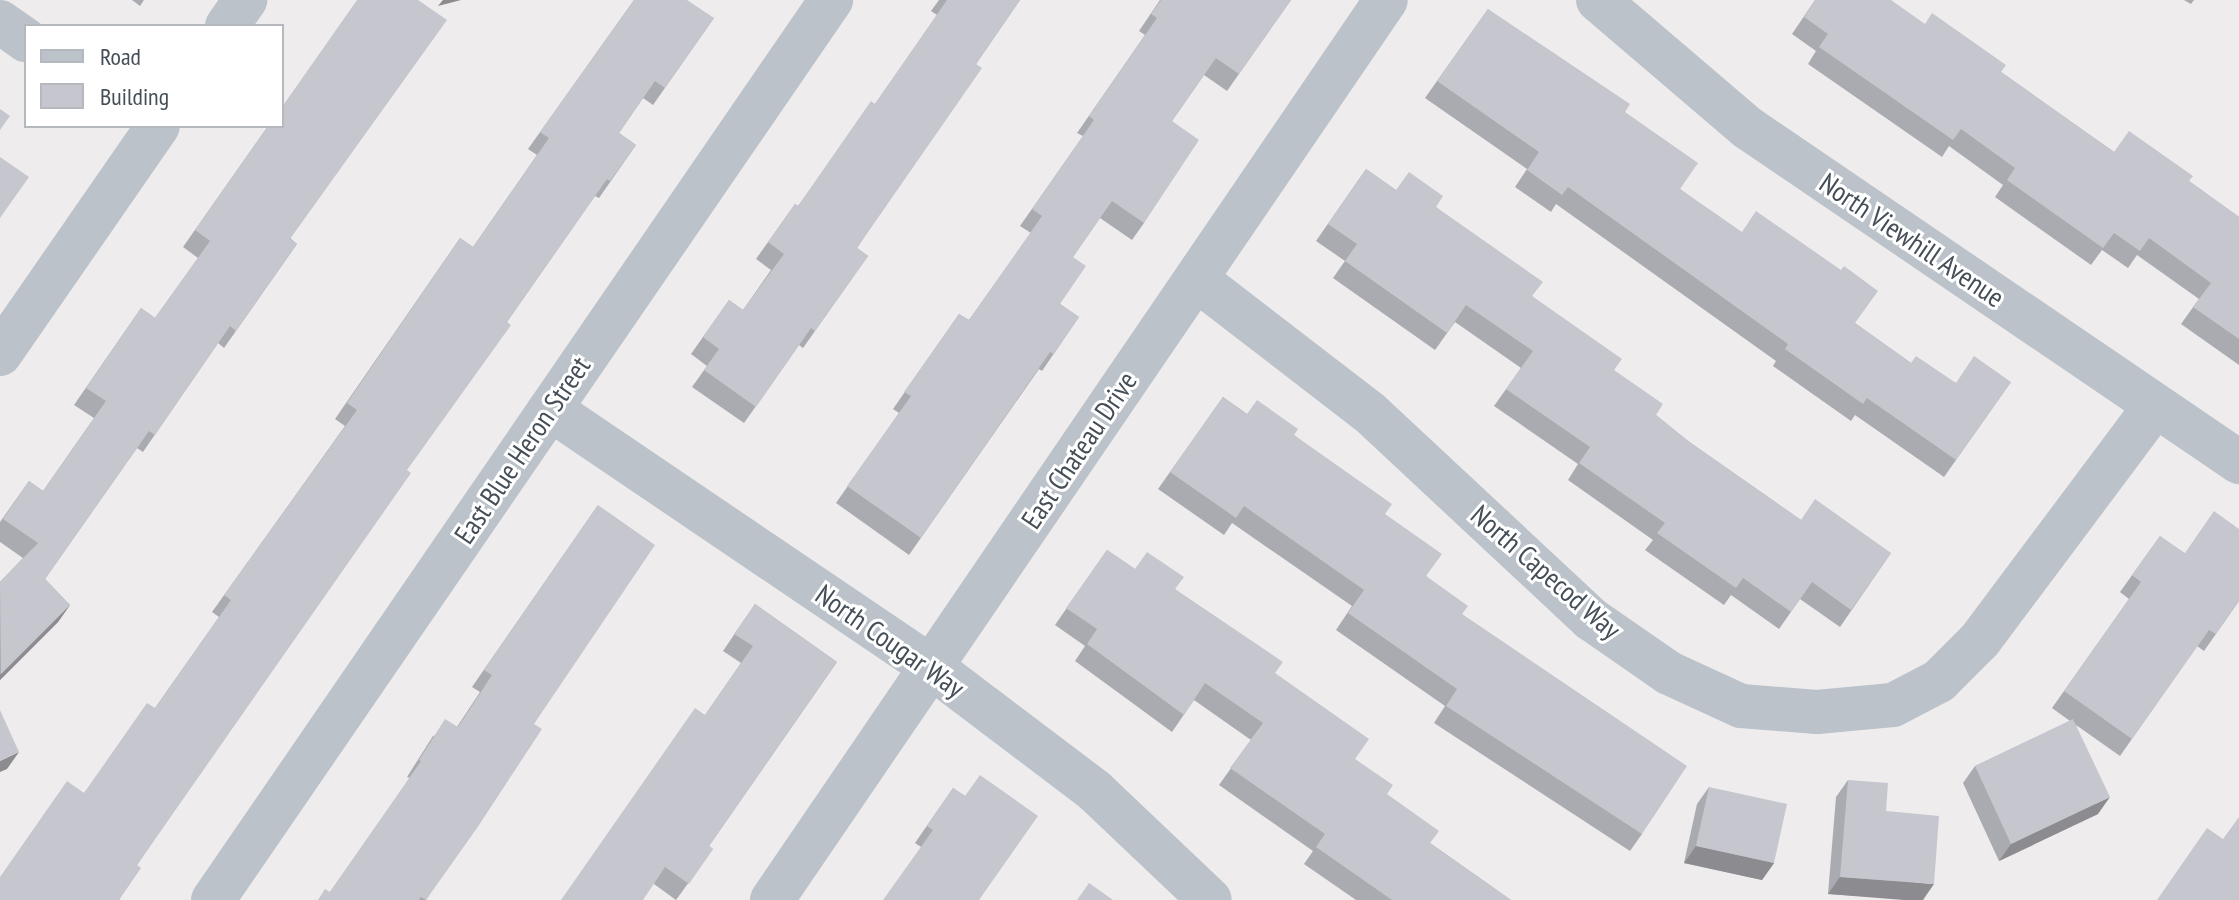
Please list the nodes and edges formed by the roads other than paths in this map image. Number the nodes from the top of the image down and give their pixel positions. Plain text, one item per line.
1 (245, 0) edge
2 (1386, 0) edge
3 (1598, 0) edge
4 (818, 5) edge
5 (0, 22) edge
6 (228, 24) edge
7 (24, 39) edge
8 (153, 128) edge
9 (1196, 279) junction
10 (0, 354) edge
11 (2155, 406) junction
12 (550, 409) junction
13 (2239, 462) edge
14 (930, 666) junction
15 (213, 900) edge
16 (772, 900) edge
17 (1210, 900) edge

1 - 6 street
2 - 9 street, East Chateau Drive
3 - 11 street, North Viewhill Avenue
4 - 12 street, East Blue Heron Street
5 - 7 street
8 - 10 street
9 - 11 street, North Capecod Way
9 - 14 street, East Chateau Drive
11 - 13 street, North Viewhill Avenue
12 - 14 street, North Cougar Way
12 - 15 street, East Blue Heron Street
14 - 16 street, East Chateau Drive
14 - 17 street, North Cougar Way

